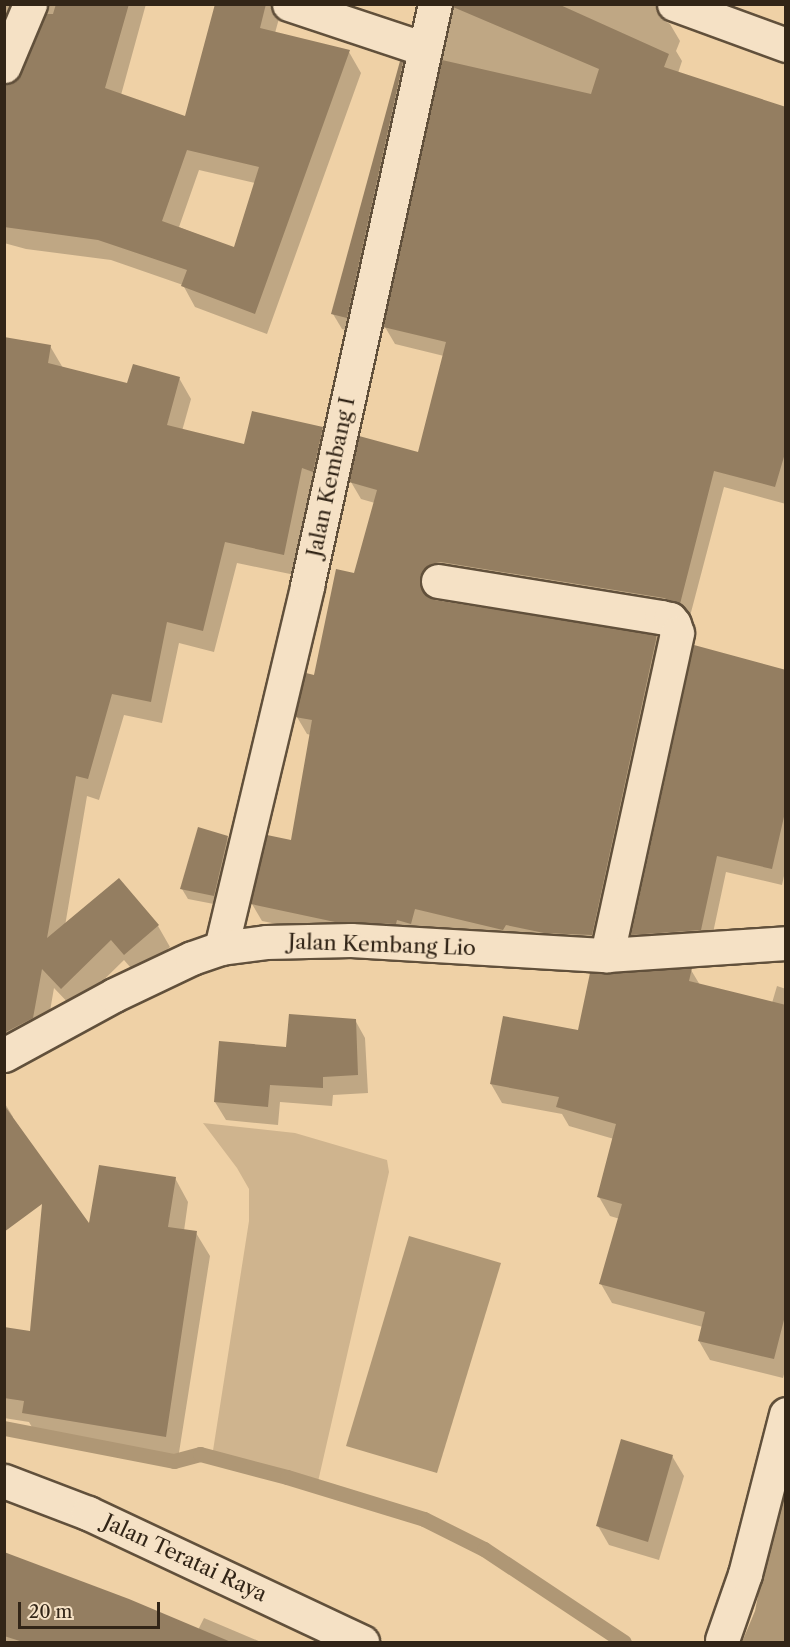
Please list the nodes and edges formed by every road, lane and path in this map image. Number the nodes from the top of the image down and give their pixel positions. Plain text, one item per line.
1 (30, 4) edge
2 (289, 4) edge
3 (435, 4) edge
4 (674, 4) edge
5 (786, 45) edge
6 (424, 49) junction
7 (4, 66) edge
8 (438, 581) dead end
9 (786, 943) edge
10 (221, 948) junction
11 (608, 955) junction
12 (4, 1055) edge
13 (786, 1414) edge
14 (4, 1481) edge
15 (722, 1640) dead end
16 (362, 1642) edge

1 - 7 street
2 - 6 street
3 - 6 street, Jalan Kembang I
4 - 5 street
6 - 10 street, Jalan Kembang I
8 - 11 street
9 - 11 street, Jalan Kembang Lio
10 - 11 street, Jalan Kembang Lio
10 - 12 street, Jalan Kembang Lio
13 - 15 street
14 - 16 street, Jalan Teratai Raya

